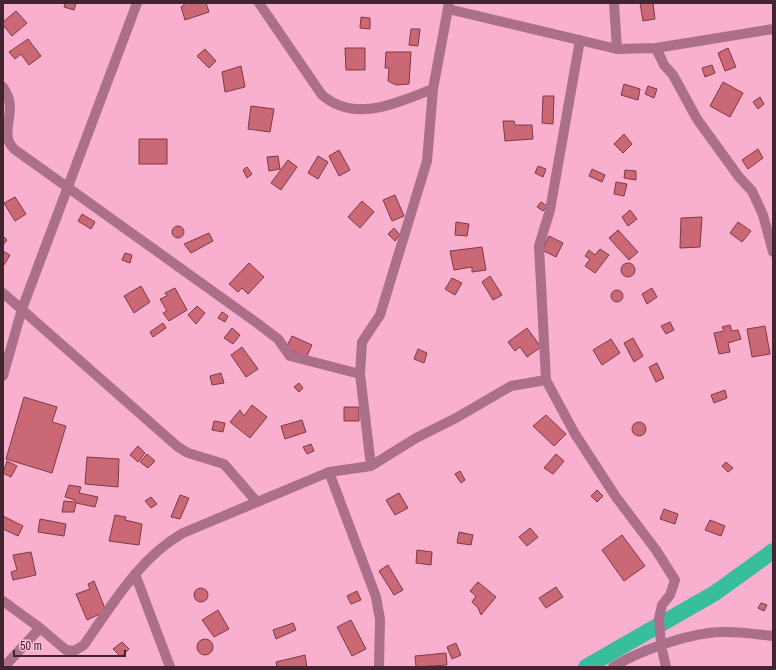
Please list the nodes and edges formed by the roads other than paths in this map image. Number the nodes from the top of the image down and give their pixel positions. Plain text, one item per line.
1 (137, 3) edge
2 (259, 3) edge
3 (614, 3) edge
4 (449, 6) edge
5 (773, 29) edge
6 (580, 40) junction
7 (656, 48) junction
8 (617, 49) junction
9 (3, 87) edge
10 (433, 89) junction
11 (68, 188) junction
12 (773, 252) edge
13 (3, 293) edge
14 (22, 309) junction
15 (360, 374) junction
16 (3, 376) edge
17 (546, 380) junction
18 (371, 466) junction
19 (329, 472) junction
20 (256, 502) junction
21 (135, 574) junction
22 (3, 601) edge
23 (40, 628) junction
24 (773, 636) edge
25 (661, 645) junction
26 (4, 667) edge
27 (170, 667) edge
28 (379, 667) edge
29 (614, 667) edge
30 (666, 667) edge

1 - 11 street
2 - 10 street
3 - 8 street
4 - 6 street
4 - 10 street
5 - 7 street
6 - 8 street
6 - 17 street
7 - 8 street
7 - 12 street
9 - 11 street
10 - 15 street
11 - 14 street
11 - 15 street
13 - 14 street
14 - 16 street
14 - 20 street
15 - 18 street
17 - 18 street
17 - 25 street
18 - 19 street
19 - 20 street
19 - 28 street
20 - 21 street
21 - 23 street
21 - 27 street
22 - 23 street
23 - 26 street
24 - 25 street
25 - 29 street
25 - 30 street

